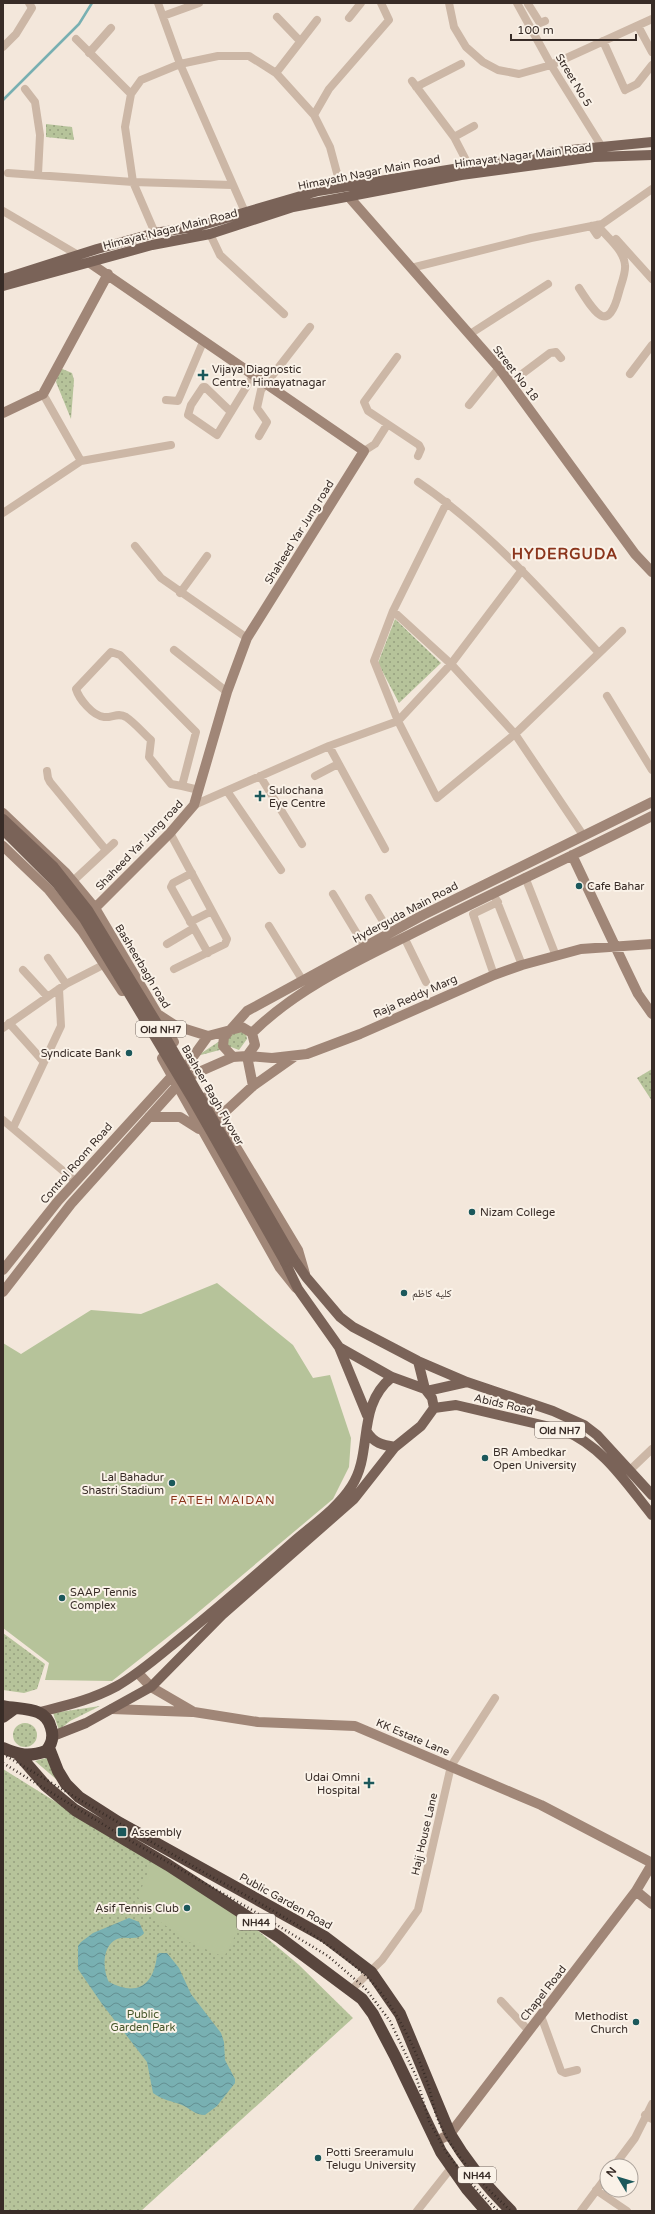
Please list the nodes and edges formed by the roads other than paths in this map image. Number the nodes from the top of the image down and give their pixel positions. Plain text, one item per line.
1 (29, 3) edge
2 (158, 3) edge
3 (199, 3) edge
4 (361, 3) edge
5 (381, 3) edge
6 (449, 3) edge
7 (528, 4) edge
8 (518, 6) edge
9 (163, 16) junction
10 (277, 17) dead end
11 (349, 18) dead end
12 (652, 19) edge
13 (317, 20) dead end
14 (545, 21) dead end
15 (638, 26) junction
16 (111, 28) dead end
17 (76, 39) dead end
18 (300, 41) junction
19 (603, 41) junction
20 (3, 47) edge
21 (652, 52) edge
22 (89, 53) junction
23 (180, 64) junction
24 (461, 64) dead end
25 (551, 64) junction
26 (652, 66) edge
27 (276, 73) junction
28 (25, 89) dead end
29 (131, 94) junction
30 (314, 115) junction
31 (474, 126) dead end
32 (454, 137) junction
33 (652, 142) edge
34 (602, 147) junction
35 (652, 155) edge
36 (469, 166) junction
37 (8, 173) dead end
38 (38, 174) junction
39 (133, 182) junction
40 (232, 186) junction
41 (341, 188) junction
42 (652, 189) edge
43 (349, 197) junction
44 (3, 212) edge
45 (245, 212) junction
46 (597, 225) junction
47 (155, 233) junction
48 (210, 234) junction
49 (598, 235) dead end
50 (78, 255) junction
51 (90, 263) junction
52 (412, 268) junction
53 (108, 274) junction
54 (3, 278) edge
55 (652, 279) edge
56 (548, 284) dead end
57 (3, 286) edge
58 (579, 288) dead end
59 (284, 314) dead end
60 (310, 327) dead end
61 (470, 334) junction
62 (203, 342) junction
63 (652, 345) edge
64 (397, 357) dead end
65 (561, 358) dead end
66 (499, 368) junction
67 (630, 374) dead end
68 (253, 376) junction
69 (510, 383) junction
70 (265, 384) junction
71 (43, 394) junction
72 (166, 400) dead end
73 (469, 405) dead end
74 (231, 412) junction
75 (3, 413) edge
76 (387, 425) junction
77 (259, 436) dead end
78 (171, 445) dead end
79 (364, 450) junction
80 (418, 456) dead end
81 (81, 461) junction
82 (418, 482) dead end
83 (447, 502) junction
84 (3, 513) edge
85 (135, 546) dead end
86 (207, 556) dead end
87 (522, 570) junction
88 (652, 572) edge
89 (180, 593) junction
90 (393, 611) junction
91 (622, 631) dead end
92 (248, 638) junction
93 (174, 650) dead end
94 (599, 653) junction
95 (451, 664) junction
96 (227, 692) junction
97 (607, 696) dead end
98 (398, 720) junction
99 (515, 734) junction
100 (329, 746) junction
101 (338, 764) junction
102 (652, 770) edge
103 (47, 771) dead end
104 (260, 776) junction
105 (315, 776) dead end
106 (182, 786) junction
107 (199, 790) junction
108 (227, 791) junction
109 (652, 802) edge
110 (194, 805) junction
111 (3, 813) edge
112 (652, 816) edge
113 (3, 819) edge
114 (3, 830) edge
115 (170, 833) junction
116 (583, 835) junction
117 (114, 843) dead end
118 (302, 844) dead end
119 (3, 846) edge
120 (385, 849) dead end
121 (106, 850) junction
122 (572, 854) junction
123 (281, 870) dead end
124 (192, 873) junction
125 (525, 877) junction
126 (73, 881) junction
127 (494, 892) junction
128 (333, 894) dead end
129 (369, 898) dead end
130 (498, 902) junction
131 (94, 908) junction
132 (212, 911) junction
133 (192, 925) junction
134 (269, 926) dead end
135 (390, 933) junction
136 (404, 938) junction
137 (167, 944) dead end
138 (652, 944) edge
139 (365, 947) junction
140 (617, 948) junction
141 (208, 953) junction
142 (556, 956) junction
143 (48, 958) dead end
144 (105, 964) junction
145 (522, 965) junction
146 (174, 969) dead end
147 (23, 970) dead end
148 (494, 975) junction
149 (303, 981) junction
150 (426, 982) dead end
151 (63, 987) junction
152 (47, 996) junction
153 (158, 1014) junction
154 (652, 1014) edge
155 (6, 1025) edge
156 (229, 1029) junction
157 (252, 1033) junction
158 (208, 1036) junction
159 (247, 1056) junction
160 (233, 1057) junction
161 (294, 1057) junction
162 (43, 1061) junction
163 (187, 1065) junction
164 (192, 1075) junction
165 (172, 1076) junction
166 (177, 1086) junction
167 (253, 1086) junction
168 (149, 1117) junction
169 (219, 1119) junction
170 (3, 1120) edge
171 (13, 1128) junction
172 (201, 1130) junction
173 (75, 1182) junction
174 (289, 1260) junction
175 (3, 1270) edge
176 (306, 1277) junction
177 (298, 1289) junction
178 (3, 1292) edge
179 (339, 1347) junction
180 (418, 1362) junction
181 (392, 1377) junction
182 (466, 1382) junction
183 (426, 1390) junction
184 (434, 1408) junction
185 (367, 1415) junction
186 (367, 1432) junction
187 (395, 1447) junction
188 (652, 1449) edge
189 (630, 1470) junction
190 (652, 1495) edge
191 (652, 1515) edge
192 (138, 1673) junction
193 (151, 1687) junction
194 (495, 1698) dead end
195 (9, 1708) edge
196 (112, 1709) junction
197 (40, 1712) junction
198 (194, 1712) junction
199 (3, 1718) edge
200 (53, 1736) junction
201 (4, 1747) edge
202 (49, 1748) junction
203 (19, 1755) junction
204 (451, 1766) junction
205 (652, 1864) edge
206 (636, 1891) junction
207 (652, 1904) edge
208 (371, 1972) junction
209 (351, 1990) junction
210 (501, 2001) dead end
211 (541, 2016) junction
212 (529, 2031) junction
213 (577, 2070) dead end
214 (652, 2104) edge
215 (648, 2117) edge
216 (450, 2134) junction
217 (435, 2142) junction
218 (620, 2158) edge
219 (451, 2168) junction
220 (599, 2186) edge
221 (596, 2190) junction
222 (417, 2211) edge
223 (486, 2211) edge
224 (511, 2211) edge
225 (581, 2211) edge
226 (626, 2211) edge

1 - 20 street
2 - 9 street
3 - 9 street
4 - 11 street
5 - 30 street
6 - 25 street
7 - 8 street
7 - 14 street
8 - 25 street, Street No 5
9 - 23 street
10 - 18 street
12 - 15 street
13 - 18 street
15 - 19 street
15 - 21 street
16 - 22 street
17 - 22 street
18 - 27 street
19 - 25 street
19 - 26 street
22 - 29 street
23 - 27 street
23 - 29 street
23 - 40 street
24 - 32 street
25 - 34 street, Street No 5
27 - 30 street
28 - 38 street
29 - 39 street
30 - 41 street
31 - 32 street
32 - 36 street
33 - 34 main road, Himayath Nagar Main Road
34 - 36 main road, Himayath Nagar Main Road
35 - 43 main road, Himayat Nagar Main Road
36 - 41 main road, Himayath Nagar Main Road
37 - 38 street
38 - 39 street
39 - 40 street
39 - 47 street
40 - 45 street
41 - 45 main road, Himayath Nagar Main Road
42 - 46 street
43 - 48 main road, Himayat Nagar Main Road
43 - 52 main road, Street No 18
44 - 50 street
45 - 47 main road, Himayath Nagar Main Road
46 - 49 street
46 - 52 street
46 - 55 street
46 - 58 street
47 - 50 main road, Himayath Nagar Main Road
48 - 51 main road, Himayat Nagar Main Road
48 - 59 street
50 - 51 main road
50 - 54 main road, Himayath Nagar Main Road
51 - 53 main road
51 - 57 main road, Himayat Nagar Main Road
52 - 61 main road, Street No 18
53 - 62 main road
53 - 71 main road
56 - 61 street
60 - 70 street
61 - 66 main road, Street No 18
62 - 68 main road
62 - 72 street
63 - 67 street
64 - 76 street
65 - 69 street
66 - 69 main road, Street No 18
66 - 73 street
68 - 70 main road
68 - 74 street
69 - 88 main road, Street No 18
70 - 77 street
70 - 79 main road
71 - 75 main road
71 - 81 street
74 - 74 street
76 - 79 street
76 - 80 street
78 - 81 street
79 - 92 main road, Shaheed Yar Jung road
81 - 84 street
82 - 83 street
83 - 87 street
83 - 90 street
85 - 89 street
86 - 89 street
87 - 94 street
87 - 95 street
89 - 92 street
90 - 95 street
90 - 98 street
91 - 94 street
92 - 96 main road, Shaheed Yar Jung road
93 - 96 street
94 - 99 street
95 - 98 street
95 - 99 street
96 - 107 main road, Shaheed Yar Jung road
97 - 102 street
98 - 99 street
98 - 100 street
99 - 116 street
100 - 101 street
100 - 104 street
101 - 105 street
101 - 120 street
103 - 121 street
104 - 108 street
104 - 118 street
106 - 106 street
106 - 107 street
107 - 110 main road, Shaheed Yar Jung road
108 - 110 street
108 - 123 street
109 - 116 main road, Hyderguda Main Road
110 - 115 main road, Shaheed Yar Jung road
111 - 126 main road, Basheerbagh road
112 - 122 main road, Hyderguda Main Road
113 - 174 main road, Basheer Bagh Flyover / Old NH7, bridge
114 - 174 main road, Basheer Bagh Flyover / Old NH7, bridge
115 - 124 street
115 - 131 main road, Shaheed Yar Jung road
116 - 135 main road, Hyderguda Main Road
117 - 121 street
119 - 144 main road
121 - 126 street
122 - 125 main road, Hyderguda Main Road
122 - 140 main road
124 - 132 street
124 - 133 street
125 - 127 main road, Hyderguda Main Road
125 - 142 street
126 - 131 main road, Basheerbagh road
127 - 130 street
127 - 136 main road, Hyderguda Main Road
128 - 139 street
129 - 135 street
130 - 145 street
130 - 148 street
131 - 153 main road, Basheerbagh road
132 - 133 street
132 - 141 street
133 - 137 street
133 - 141 street
134 - 149 street
135 - 139 main road, Hyderguda Main Road
136 - 150 street
136 - 157 main road, Hyderguda Main Road
138 - 140 main road, Raja Reddy Marg
139 - 149 main road, Hyderguda Main Road
140 - 142 main road, Raja Reddy Marg
140 - 154 main road
141 - 146 street
142 - 145 main road, Raja Reddy Marg
143 - 151 street
144 - 151 street
144 - 165 main road
145 - 148 main road, Raja Reddy Marg
147 - 152 street
148 - 161 main road, Raja Reddy Marg
149 - 156 main road, Hyderguda Main Road
151 - 152 street
151 - 162 street
152 - 155 street
153 - 158 main road
153 - 163 main road, Basheerbagh road
155 - 162 street
156 - 157 main road
156 - 158 main road, Hyderguda Main Road
156 - 160 main road
157 - 159 main road
158 - 163 main road
159 - 160 main road, Raja Reddy Marg
159 - 161 main road, Raja Reddy Marg
159 - 167 main road
160 - 164 main road, Raja Reddy Marg
161 - 167 main road
162 - 171 street
163 - 164 main road, Basheerbagh road
163 - 165 main road, Control Room Road
164 - 166 main road, Raja Reddy Marg
164 - 169 main road, Basheerbagh road
165 - 166 main road
165 - 173 main road, Control Room Road
166 - 168 main road, Raja Reddy Marg
166 - 172 main road
167 - 169 main road
168 - 172 main road
168 - 178 main road
169 - 172 main road
169 - 176 main road, Basheerbagh road
170 - 171 street
171 - 173 street
172 - 177 main road
173 - 175 main road, Control Room Road
174 - 176 main road, Basheer Bagh Flyover / Old NH7
174 - 177 main road, Basheer Bagh Flyover / Old NH7
176 - 180 main road, Old NH7
177 - 179 main road, Old NH7
179 - 181 main road, Old NH7
179 - 185 main road
180 - 182 main road, Old NH7
180 - 183 main road
181 - 183 main road, Old NH7
181 - 185 main road
182 - 183 main road
182 - 189 main road, Old NH7
183 - 184 main road
184 - 187 main road
184 - 191 main road, Abids Road / Old NH7
185 - 186 main road
186 - 187 main road
186 - 192 main road
187 - 193 main road
188 - 189 street
189 - 190 main road, Old NH7
192 - 193 main road, KK Estate Lane
192 - 197 main road
193 - 196 main road
193 - 198 main road, KK Estate Lane
194 - 204 street, Hajj House Lane
195 - 197 highway
195 - 199 highway
196 - 198 main road
196 - 200 main road
197 - 200 highway
198 - 204 main road, KK Estate Lane
200 - 202 highway
201 - 203 highway, NH44
202 - 203 highway, NH44
202 - 208 highway, Public Garden Road / NH44
203 - 209 highway, NH44
204 - 205 main road, KK Estate Lane
204 - 208 street, Hajj House Lane
205 - 206 main road, Chapel Road
206 - 207 main road
206 - 211 main road, Chapel Road
208 - 209 street, Hajj House Lane
208 - 216 highway, Public Garden Road / NH44
209 - 217 highway, NH44
210 - 212 street
211 - 212 main road, Chapel Road
211 - 213 street
212 - 216 main road, Chapel Road
214 - 215 street
215 - 218 street
216 - 217 main road
216 - 224 highway, NH44
217 - 219 highway, NH44
219 - 222 street
219 - 223 highway, NH44
220 - 221 street
221 - 225 street
221 - 226 street

